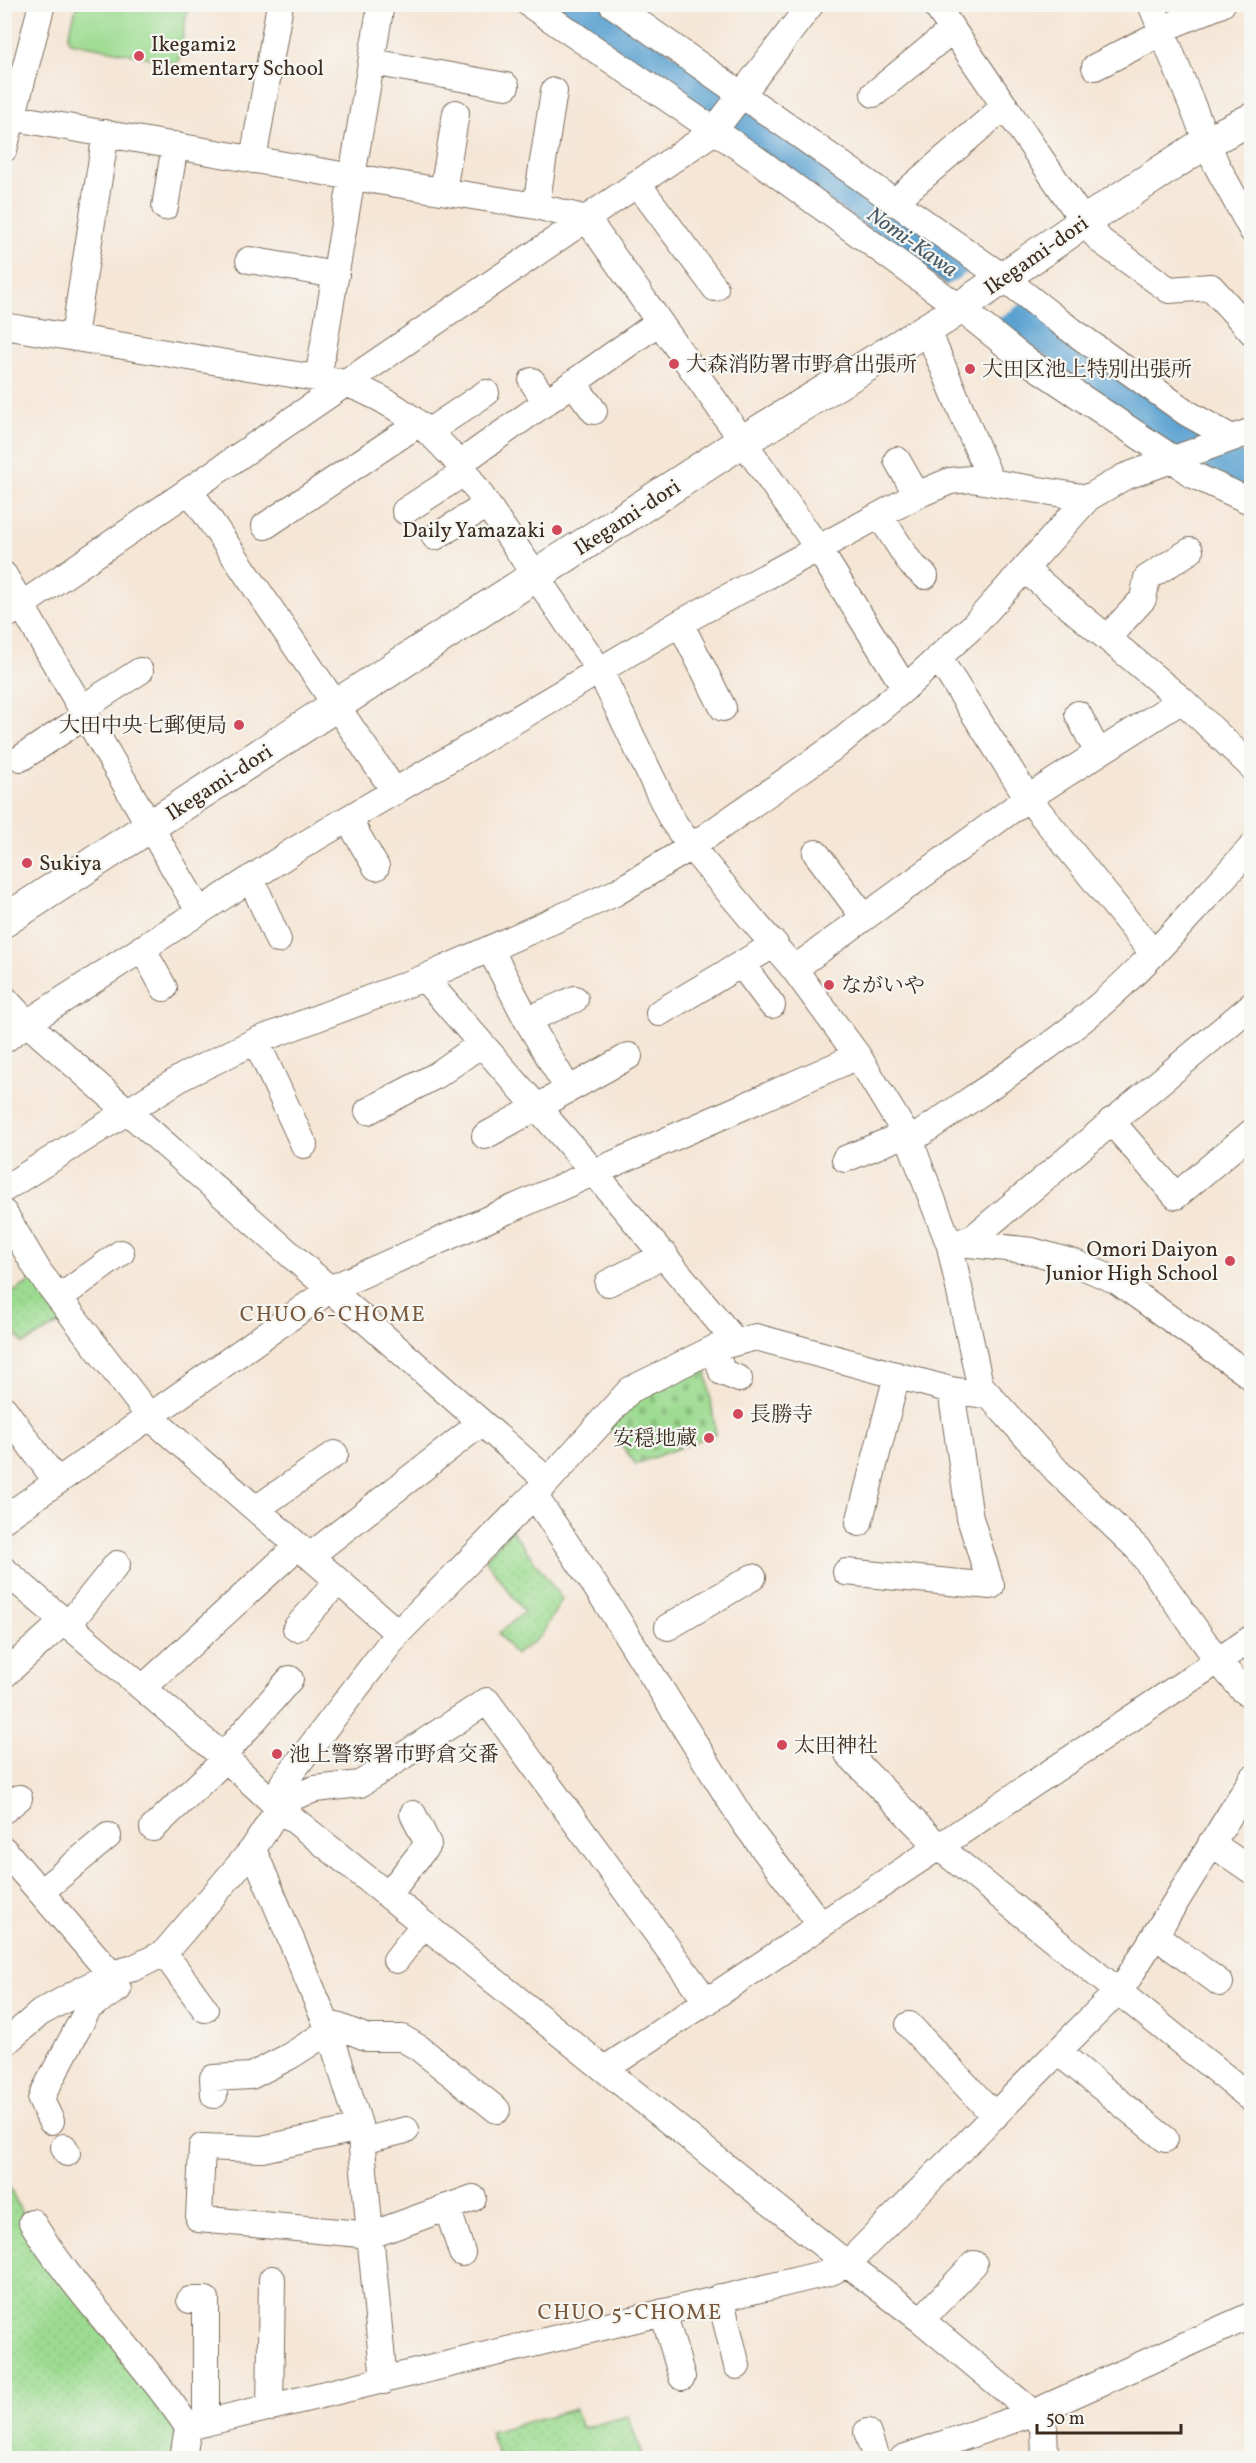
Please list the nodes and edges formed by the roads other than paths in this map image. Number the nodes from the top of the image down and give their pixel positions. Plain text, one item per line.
1 (42, 4) edge
2 (280, 4) edge
3 (381, 4) edge
4 (529, 4) edge
5 (935, 4) edge
6 (1151, 4) edge
7 (1222, 4) edge
8 (808, 5) edge
9 (617, 6) edge
10 (952, 30) junction
11 (1162, 30) junction
12 (372, 63) junction
13 (1095, 67) dead end
14 (506, 86) dead end
15 (554, 91) dead end
16 (874, 94) dead end
17 (742, 95) junction
18 (1005, 106) junction
19 (456, 113) dead end
20 (8, 117) edge
21 (1251, 119) edge
22 (715, 129) junction
23 (106, 133) junction
24 (1208, 141) junction
25 (175, 144) junction
26 (4, 149) edge
27 (253, 160) junction
28 (353, 177) junction
29 (637, 183) junction
30 (443, 191) junction
31 (893, 203) junction
32 (536, 206) junction
33 (165, 207) dead end
34 (587, 219) junction
35 (1084, 222) junction
36 (1251, 230) edge
37 (249, 260) dead end
38 (336, 275) junction
39 (1002, 279) junction
40 (715, 288) dead end
41 (962, 306) junction
42 (659, 322) junction
43 (4, 326) edge
44 (927, 329) junction
45 (1251, 332) edge
46 (74, 336) junction
47 (318, 379) junction
48 (345, 383) junction
49 (573, 383) junction
50 (486, 393) dead end
51 (594, 411) dead end
52 (423, 428) junction
53 (1236, 436) edge
54 (743, 441) junction
55 (1179, 459) junction
56 (897, 460) dead end
57 (462, 468) junction
58 (991, 481) junction
59 (190, 491) junction
60 (917, 495) junction
61 (1088, 498) junction
62 (1251, 502) edge
63 (487, 505) junction
64 (405, 511) dead end
65 (880, 516) junction
66 (265, 526) dead end
67 (435, 537) dead end
68 (818, 548) junction
69 (1190, 551) dead end
70 (1024, 569) junction
71 (4, 575) edge
72 (536, 576) junction
73 (925, 576) dead end
74 (13, 611) edge
75 (680, 623) junction
76 (1107, 638) junction
77 (938, 657) junction
78 (140, 670) dead end
79 (600, 671) junction
80 (905, 688) junction
81 (1182, 700) junction
82 (336, 705) junction
83 (723, 708) dead end
84 (83, 712) junction
85 (1078, 714) dead end
86 (1098, 753) junction
87 (21, 758) dead end
88 (1251, 766) edge
89 (395, 792) junction
90 (1028, 798) junction
91 (348, 819) junction
92 (148, 828) junction
93 (691, 847) junction
94 (1251, 847) edge
95 (816, 852) dead end
96 (376, 867) dead end
97 (251, 878) junction
98 (199, 911) junction
99 (864, 917) junction
100 (4, 921) edge
101 (278, 940) dead end
102 (775, 944) junction
103 (142, 948) junction
104 (490, 949) junction
105 (1153, 953) junction
106 (742, 964) junction
107 (794, 969) junction
108 (424, 978) junction
109 (164, 988) dead end
110 (4, 998) edge
111 (575, 999) dead end
112 (772, 1005) dead end
113 (1251, 1005) edge
114 (659, 1013) dead end
115 (527, 1020) junction
116 (27, 1023) junction
117 (4, 1040) edge
118 (256, 1041) junction
119 (481, 1044) junction
120 (854, 1044) junction
121 (629, 1056) dead end
122 (568, 1089) junction
123 (536, 1106) junction
124 (368, 1111) dead end
125 (130, 1113) junction
126 (1111, 1121) junction
127 (1251, 1132) edge
128 (485, 1136) dead end
129 (908, 1138) junction
130 (304, 1145) dead end
131 (845, 1159) dead end
132 (593, 1171) junction
133 (4, 1190) edge
134 (4, 1213) edge
135 (955, 1244) junction
136 (121, 1253) dead end
137 (665, 1255) junction
138 (608, 1283) dead end
139 (328, 1290) junction
140 (59, 1298) junction
141 (725, 1344) junction
142 (897, 1375) junction
143 (1251, 1377) edge
144 (739, 1379) dead end
145 (951, 1390) junction
146 (990, 1396) junction
147 (4, 1409) edge
148 (150, 1417) junction
149 (481, 1423) junction
150 (335, 1454) dead end
151 (57, 1482) junction
152 (541, 1488) junction
153 (256, 1509) junction
154 (4, 1519) edge
155 (859, 1523) dead end
156 (304, 1551) junction
157 (117, 1564) dead end
158 (4, 1570) edge
159 (846, 1572) dead end
160 (753, 1577) dead end
161 (338, 1581) junction
162 (66, 1623) junction
163 (668, 1627) dead end
164 (296, 1628) dead end
165 (398, 1633) junction
166 (1251, 1638) edge
167 (1218, 1661) junction
168 (5, 1673) edge
169 (290, 1679) dead end
170 (143, 1688) junction
171 (1251, 1696) edge
172 (848, 1754) dead end
173 (224, 1757) junction
174 (1251, 1779) edge
175 (278, 1807) junction
176 (413, 1814) dead end
177 (153, 1828) dead end
178 (108, 1836) dead end
179 (1212, 1844) junction
180 (939, 1847) junction
181 (253, 1849) junction
182 (4, 1850) edge
183 (1251, 1871) edge
184 (42, 1891) junction
185 (388, 1894) junction
186 (424, 1924) junction
187 (821, 1925) junction
188 (1155, 1935) junction
189 (170, 1943) junction
190 (396, 1960) dead end
191 (122, 1971) junction
192 (1220, 1983) dead end
193 (1118, 1992) junction
194 (707, 2002) junction
195 (205, 2009) dead end
196 (909, 2025) dead end
197 (329, 2030) junction
198 (4, 2044) edge
199 (1058, 2052) junction
200 (605, 2069) junction
201 (214, 2095) dead end
202 (1251, 2098) edge
203 (497, 2110) dead end
204 (995, 2116) junction
205 (51, 2121) dead end
206 (406, 2130) dead end
207 (361, 2135) junction
208 (1165, 2139) dead end
209 (473, 2198) dead end
210 (447, 2207) junction
211 (32, 2223) dead end
212 (371, 2235) junction
213 (462, 2253) dead end
214 (847, 2264) junction
215 (974, 2264) dead end
216 (272, 2279) dead end
217 (720, 2297) junction
218 (207, 2300) dead end
219 (663, 2312) junction
220 (1251, 2315) edge
221 (921, 2320) junction
222 (737, 2366) dead end
223 (682, 2378) dead end
224 (384, 2381) junction
225 (270, 2408) junction
226 (1034, 2413) junction
227 (197, 2425) junction
228 (867, 2432) dead end
229 (183, 2458) edge
230 (876, 2458) edge
231 (903, 2458) edge
232 (1045, 2458) edge

1 - 20 street
2 - 27 street
3 - 12 street
4 - 22 street
5 - 10 street
6 - 11 street
7 - 11 street
8 - 17 street
9 - 17 street
10 - 16 street
10 - 18 street
11 - 13 street
11 - 24 street
12 - 14 street
12 - 28 street
15 - 32 street
17 - 22 street
17 - 31 street
18 - 31 street
18 - 35 street
19 - 30 street
20 - 23 street
20 - 26 street
21 - 24 main road, Ikegami-dori
22 - 29 street
22 - 41 street
23 - 25 street
23 - 46 street
24 - 35 main road, Ikegami-dori
24 - 36 street
25 - 27 street
25 - 33 street
27 - 28 street
28 - 30 street
28 - 38 street
29 - 34 street
29 - 40 street
30 - 32 street
31 - 39 street
32 - 34 street
34 - 42 street
34 - 48 street
35 - 39 main road, Ikegami-dori
35 - 45 street
37 - 38 street
38 - 47 street
39 - 41 main road, Ikegami-dori
39 - 53 street
41 - 44 main road, Ikegami-dori
41 - 55 street
42 - 49 street
42 - 54 street
43 - 46 street
44 - 54 main road, Ikegami-dori
44 - 58 street
46 - 47 street
47 - 48 street
48 - 52 street
48 - 59 street
49 - 51 street
49 - 57 street
50 - 52 street
52 - 57 street
52 - 66 street
53 - 55 street
54 - 68 street
54 - 72 main road, Ikegami-dori
55 - 61 street
55 - 62 street
56 - 60 street
57 - 63 street
57 - 64 street
58 - 60 street
58 - 61 street
59 - 74 street
59 - 82 street
60 - 65 street
61 - 70 street
63 - 67 street
63 - 72 street
65 - 68 street
65 - 73 street
68 - 75 street
68 - 80 street
69 - 76 street
70 - 76 street
70 - 77 street
71 - 74 street
72 - 79 street
72 - 82 main road, Ikegami-dori
74 - 84 street
75 - 79 street
75 - 83 street
76 - 81 street
77 - 80 street
77 - 90 street
78 - 84 street
79 - 89 street
79 - 93 street
80 - 93 street
81 - 86 street
81 - 88 street
82 - 89 street
82 - 92 main road, Ikegami-dori
84 - 87 street
84 - 92 street
85 - 86 street
86 - 90 street
89 - 91 street
90 - 99 street
90 - 105 street
91 - 96 street
91 - 97 street
92 - 98 street
92 - 100 main road, Ikegami-dori
93 - 102 street
93 - 104 street
94 - 105 street
95 - 99 street
97 - 98 street
97 - 101 street
98 - 103 street
99 - 107 street
102 - 106 street
102 - 107 street
103 - 109 street
103 - 116 street
104 - 108 street
104 - 115 street
105 - 129 street
106 - 112 street
106 - 114 street
107 - 120 street
108 - 118 street
108 - 119 street
110 - 116 street
111 - 115 street
113 - 126 street
115 - 122 street
116 - 117 street
116 - 125 street
118 - 125 street
118 - 130 street
119 - 123 street
119 - 124 street
120 - 129 street
120 - 132 street
121 - 122 street
122 - 123 street
123 - 128 street
123 - 132 street
125 - 133 street
125 - 139 street
126 - 127 street
126 - 135 street
129 - 131 street
129 - 135 street
132 - 137 street
132 - 139 street
134 - 140 street
135 - 143 street
135 - 146 street
136 - 140 street
137 - 138 street
137 - 141 street
139 - 148 street
139 - 149 street
140 - 148 street
141 - 142 street
141 - 144 street
141 - 152 street
142 - 145 street
142 - 155 street
145 - 146 street
145 - 159 street
146 - 167 street
147 - 151 street
148 - 151 street
148 - 153 street
149 - 152 street
149 - 156 street
150 - 153 street
151 - 154 street
152 - 165 street
152 - 187 street
153 - 156 street
156 - 161 street
156 - 170 street
157 - 162 street
158 - 162 street
160 - 163 street
161 - 164 street
161 - 165 street
162 - 168 street
162 - 170 street
165 - 175 street
166 - 167 street
167 - 171 street
167 - 180 street
169 - 173 street
170 - 173 street
172 - 180 street
173 - 175 street
173 - 177 street
174 - 179 street
175 - 181 street
175 - 185 street
175 - 194 street
176 - 185 street
178 - 184 street
179 - 183 street
179 - 188 street
180 - 187 street
180 - 193 street
181 - 189 street
181 - 197 street
182 - 184 street
184 - 191 street
185 - 186 street
186 - 190 street
186 - 200 street
187 - 194 street
188 - 192 street
188 - 193 street
189 - 191 street
189 - 195 street
191 - 198 street
191 - 205 street
193 - 199 street
193 - 202 street
194 - 200 street
196 - 204 street
197 - 201 street
197 - 203 street
197 - 207 street
199 - 204 street
199 - 208 street
200 - 214 street
204 - 214 street
206 - 207 street
207 - 212 street
207 - 212 street
209 - 210 street
210 - 212 street
210 - 213 street
211 - 227 street
212 - 224 street
214 - 217 street
214 - 221 street
215 - 221 street
216 - 225 street
217 - 219 street
217 - 222 street
218 - 227 street
219 - 223 street
219 - 224 street
220 - 226 street
221 - 226 street
224 - 225 street
225 - 227 street
226 - 231 street
226 - 232 street
227 - 229 street
228 - 230 street

